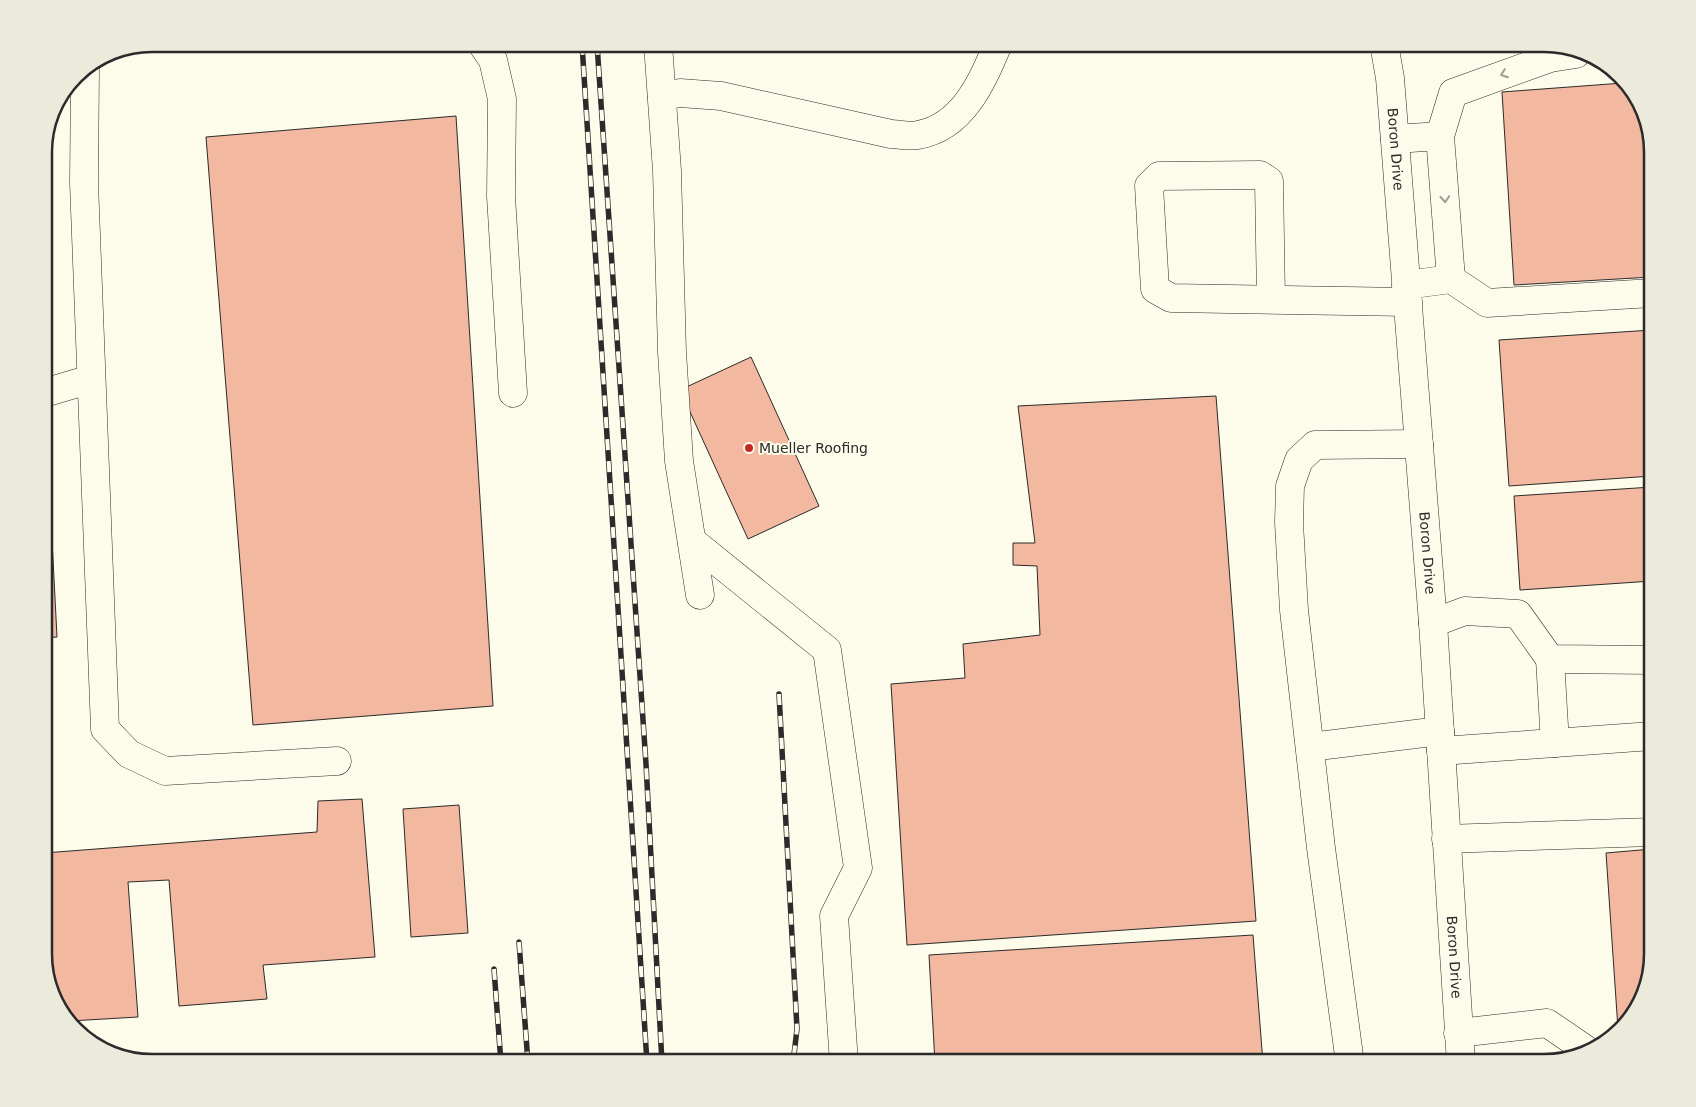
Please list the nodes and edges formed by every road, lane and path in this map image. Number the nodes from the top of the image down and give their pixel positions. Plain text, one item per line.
1 (994, 52) edge
2 (1385, 52) edge
3 (488, 53) edge
4 (659, 53) edge
5 (1555, 53) edge
6 (86, 79) edge
7 (662, 96) junction
8 (1440, 136) junction
9 (1395, 139) junction
10 (1451, 279) junction
11 (1644, 293) edge
12 (1407, 294) junction
13 (1271, 299) junction
14 (91, 379) junction
15 (53, 390) edge
16 (513, 393) dead end
17 (1419, 444) junction
18 (692, 541) junction
19 (700, 594) dead end
20 (1433, 623) junction
21 (1550, 660) junction
22 (1644, 660) edge
23 (1644, 737) edge
24 (1440, 741) junction
25 (1555, 743) junction
26 (1310, 747) junction
27 (337, 761) dead end
28 (1644, 832) edge
29 (1446, 839) junction
30 (1458, 1033) junction
31 (1582, 1047) edge
32 (843, 1054) edge
33 (1349, 1054) edge
34 (1460, 1054) edge

1 - 7 street
2 - 9 street, Boron Drive
3 - 16 street
4 - 7 street
5 -> 8 street
6 - 14 street
7 - 18 street
8 - 9 street
8 -> 10 street
9 - 12 street, Boron Drive
10 - 11 street
10 - 12 street
12 - 13 street
12 - 17 street, Boron Drive
13 - 13 street
14 - 15 street
14 - 27 street
17 - 20 street, Boron Drive
17 - 26 street
18 - 19 street
18 - 32 street
20 - 21 street
20 - 24 street, Boron Drive
21 - 22 street
21 - 25 street
23 - 25 street
24 - 25 street
24 - 26 street
24 - 29 street, Boron Drive
26 - 33 street
28 - 29 street
29 - 30 street, Boron Drive
30 - 31 street
30 - 34 street, Boron Drive

